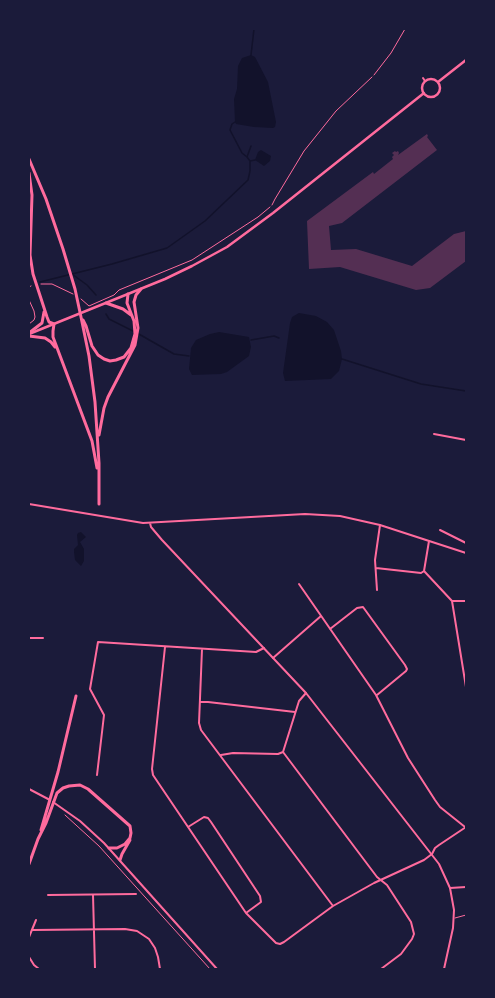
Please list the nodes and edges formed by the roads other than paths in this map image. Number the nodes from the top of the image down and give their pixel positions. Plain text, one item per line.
1 (466, 60) edge
2 (372, 78) road end
3 (423, 78) dead end
4 (426, 81) junction
5 (438, 82) junction
6 (424, 93) junction
7 (29, 159) edge
8 (29, 173) edge
9 (272, 205) road end
10 (141, 289) junction
11 (128, 294) junction
12 (134, 302) junction
13 (106, 304) junction
14 (43, 307) junction
15 (132, 317) junction
16 (54, 324) junction
17 (136, 330) junction
18 (29, 334) edge
19 (86, 334) junction
20 (135, 340) junction
21 (59, 352) junction
22 (434, 434) dead end
23 (466, 440) edge
24 (98, 442) junction
25 (100, 482) junction
26 (29, 504) edge
27 (99, 504) dead end
28 (150, 523) junction
29 (380, 525) junction
30 (440, 530) dead end
31 (429, 541) junction
32 (466, 543) edge
33 (466, 552) edge
34 (376, 568) junction
35 (424, 570) junction
36 (299, 584) dead end
37 (377, 590) dead end
38 (452, 601) junction
39 (466, 601) edge
40 (321, 616) junction
41 (330, 629) junction
42 (29, 638) edge
43 (43, 638) dead end
44 (165, 647) junction
45 (264, 648) junction
46 (202, 649) junction
47 (273, 658) junction
48 (466, 687) edge
49 (306, 693) junction
50 (376, 695) junction
51 (76, 696) dead end
52 (200, 702) junction
53 (295, 712) junction
54 (282, 752) junction
55 (221, 755) junction
56 (97, 775) dead end
57 (29, 789) edge
58 (188, 827) junction
59 (466, 827) edge
60 (130, 838) junction
61 (38, 839) junction
62 (109, 848) junction
63 (432, 854) junction
64 (120, 860) junction
65 (29, 864) edge
66 (381, 880) junction
67 (466, 887) edge
68 (450, 888) junction
69 (136, 894) dead end
70 (48, 895) dead end
71 (93, 895) junction
72 (333, 906) junction
73 (246, 913) junction
74 (466, 914) edge
75 (454, 918) junction
76 (36, 920) dead end
77 (33, 930) junction
78 (94, 930) junction
79 (29, 937) edge
80 (29, 957) edge
81 (39, 969) edge
82 (95, 969) edge
83 (160, 969) edge
84 (217, 969) edge
85 (381, 969) edge
86 (444, 969) edge

1 - 5 main road
2 - 9 lane
3 - 4 street
4 - 5 main road
4 - 6 main road
5 - 6 main road
6 - 10 main road
7 - 19 main road
8 - 14 main road
10 - 11 main road
10 - 12 main road
11 - 12 main road
11 - 13 main road
11 - 15 main road
12 - 17 main road
13 - 15 main road
13 - 16 main road
14 - 16 main road
14 - 18 main road
15 - 17 main road
16 - 18 main road
16 - 21 main road
17 - 20 main road
18 - 21 main road
19 - 20 main road
19 - 24 main road
20 - 24 main road
21 - 25 main road
22 - 23 street
24 - 25 main road
25 - 27 main road
26 - 28 street
28 - 29 street
28 - 45 street
29 - 31 street
29 - 34 street
30 - 32 street
31 - 33 street
31 - 35 street
34 - 35 street
34 - 37 street
35 - 38 street
36 - 40 street
38 - 39 street
38 - 48 street
40 - 41 street
40 - 47 street
41 - 50 street
41 - 50 street
42 - 43 street
44 - 46 street
44 - 56 street
44 - 58 street
45 - 46 street
45 - 47 street
46 - 52 street
47 - 49 street
49 - 53 street
49 - 63 street
50 - 59 street
51 - 61 main road
52 - 53 street
52 - 55 street
53 - 54 street
54 - 55 street
54 - 66 street
55 - 72 street
57 - 62 street
58 - 73 street
58 - 73 street
59 - 63 street
60 - 61 main road
60 - 62 main road
60 - 64 main road
61 - 65 main road
62 - 64 street
63 - 66 street
63 - 68 street
64 - 84 street
66 - 72 street
66 - 85 street
67 - 68 street
68 - 75 street
69 - 71 street
70 - 71 street
71 - 78 street
72 - 73 street
74 - 75 lane
75 - 86 street
76 - 77 street
77 - 78 street
77 - 79 street
78 - 82 street
78 - 83 street
80 - 81 street

